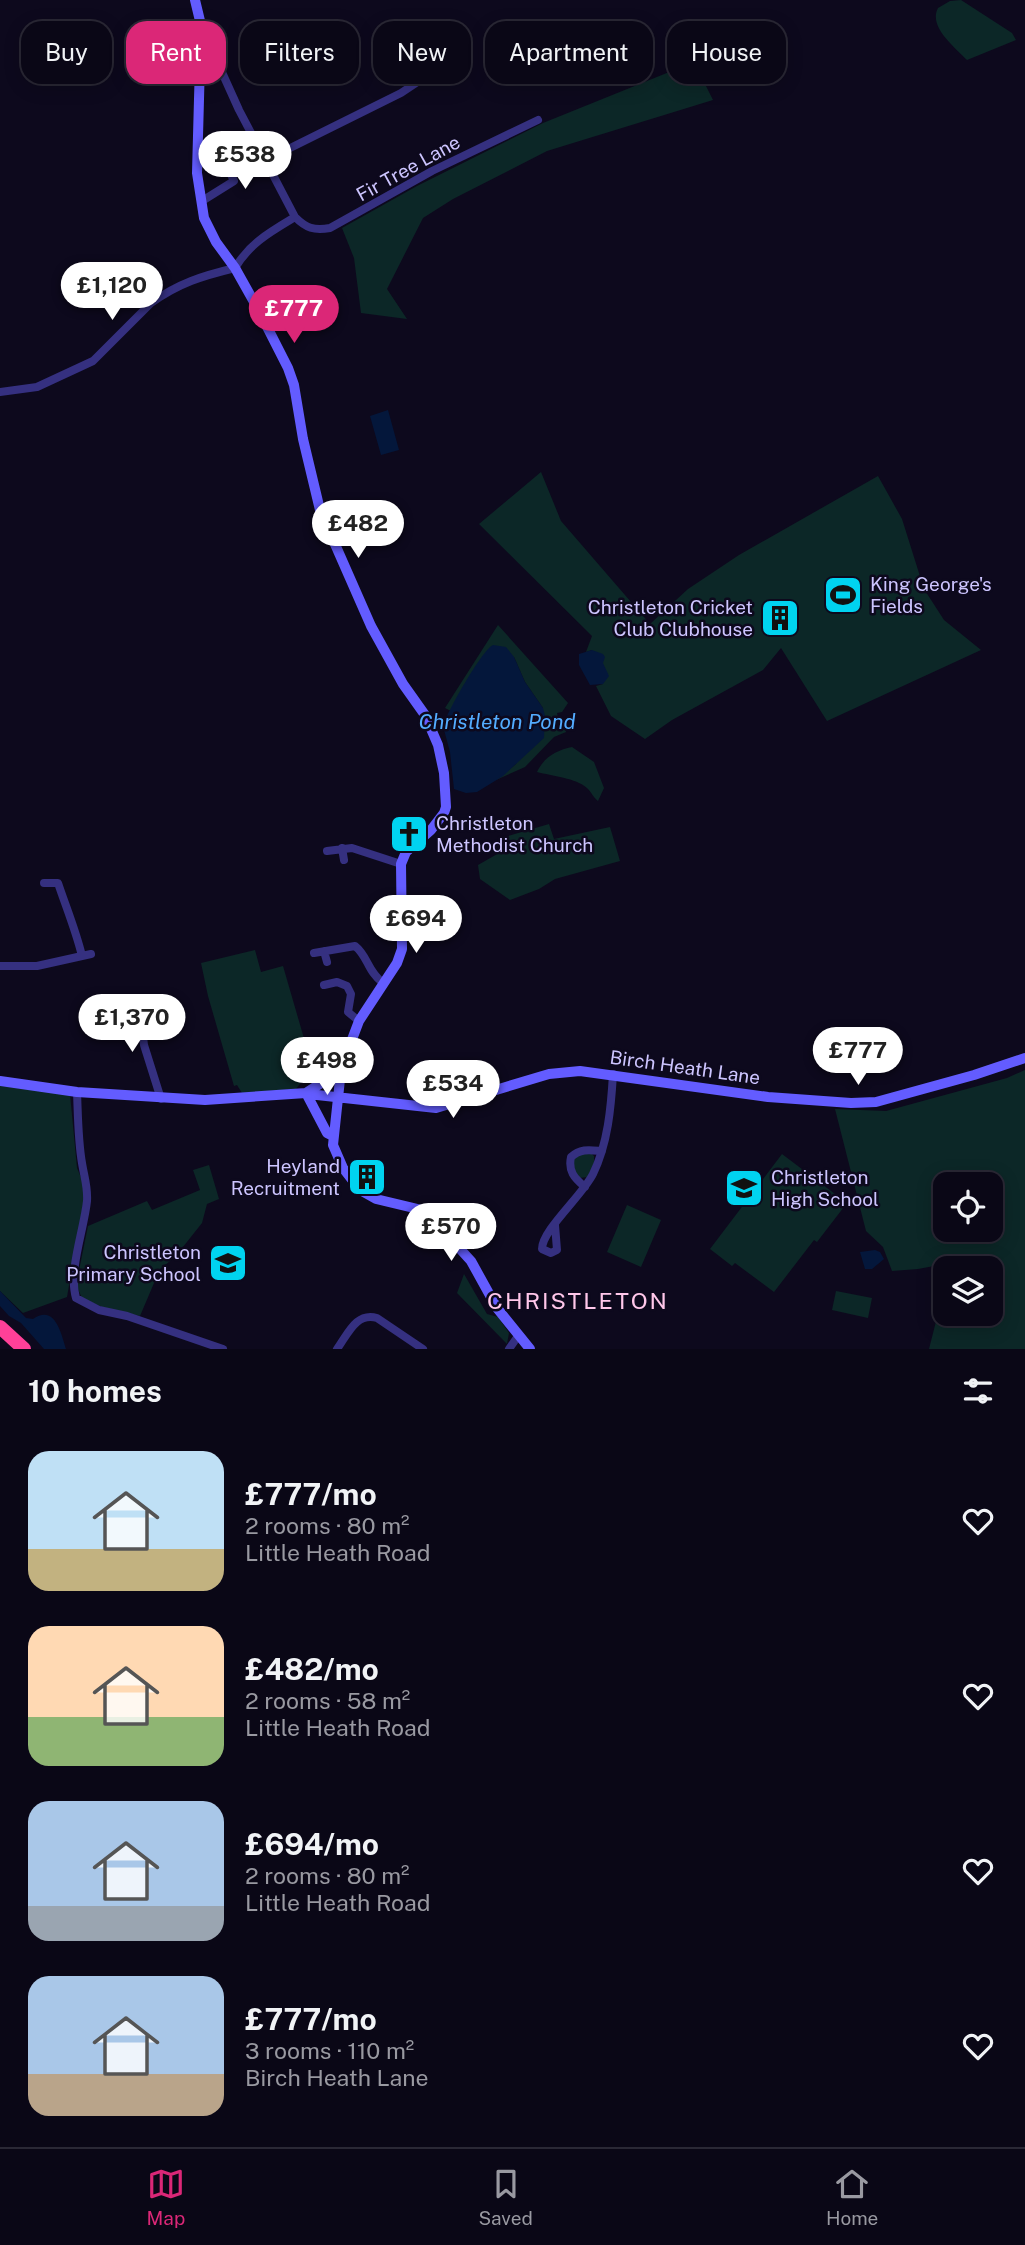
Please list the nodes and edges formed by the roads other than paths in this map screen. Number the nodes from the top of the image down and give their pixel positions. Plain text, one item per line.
1 (195, 0) edge
2 (200, 21) edge
3 (226, 81) edge
4 (199, 84) edge
5 (414, 84) edge
6 (538, 120) dead end
7 (223, 157) dead end
8 (266, 160) junction
9 (202, 201) junction
10 (295, 218) junction
11 (234, 268) junction
12 (0, 392) edge
13 (342, 848) junction
14 (327, 852) dead end
15 (344, 860) dead end
16 (401, 864) junction
17 (44, 883) dead end
18 (324, 951) junction
19 (314, 953) dead end
20 (327, 962) dead end
21 (0, 966) edge
22 (383, 983) junction
23 (324, 985) dead end
24 (145, 1016) dead end
25 (359, 1021) junction
26 (1025, 1058) edge
27 (341, 1070) junction
28 (613, 1074) junction
29 (0, 1081) edge
30 (77, 1092) junction
31 (307, 1093) junction
32 (161, 1099) junction
33 (338, 1099) junction
34 (333, 1136) junction
35 (601, 1151) junction
36 (585, 1187) junction
37 (555, 1224) dead end
38 (0, 1326) edge
39 (518, 1336) junction
40 (23, 1349) edge
41 (223, 1349) edge
42 (337, 1349) edge
43 (423, 1349) edge
44 (509, 1349) edge
45 (530, 1349) edge

1 - 2 street
3 - 8 street
4 - 9 street
5 - 8 street
6 - 10 street, Fir Tree Lane
7 - 9 street
8 - 10 street
9 - 11 street
10 - 11 street
11 - 12 street
11 - 16 street
13 - 14 street
13 - 15 street
13 - 16 street
16 - 22 street
17 - 21 street
18 - 19 street
18 - 20 street
18 - 22 street
22 - 25 street
23 - 25 street
24 - 32 street
25 - 27 street
26 - 28 street, Birch Heath Lane
27 - 31 street
27 - 33 street
28 - 33 street, Birch Heath Lane
28 - 35 street
29 - 30 street, Birch Heath Lane
30 - 32 street, Birch Heath Lane
30 - 41 street
31 - 32 street, Birch Heath Lane
31 - 33 street, Birch Heath Lane
31 - 34 street
33 - 34 street
34 - 39 street
35 - 36 street
35 - 36 street
36 - 37 street
38 - 40 highway
39 - 44 street
39 - 45 street
42 - 43 street

